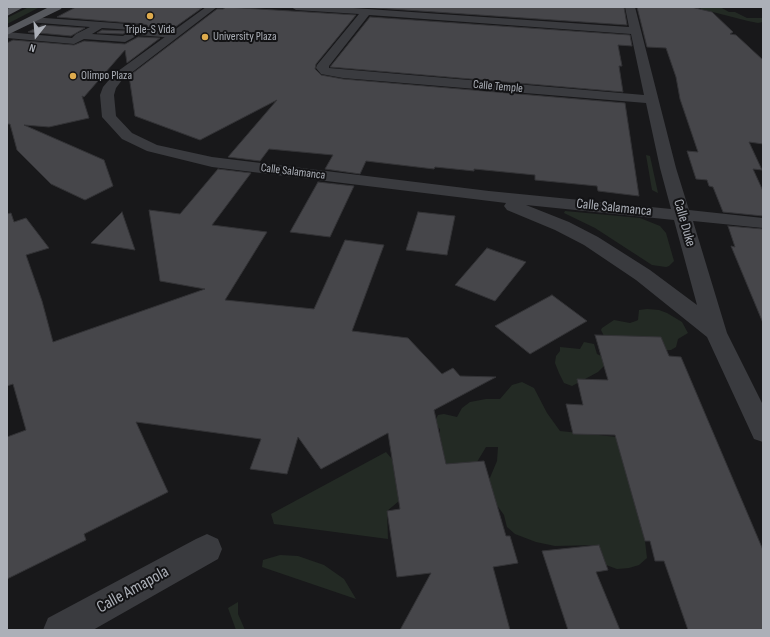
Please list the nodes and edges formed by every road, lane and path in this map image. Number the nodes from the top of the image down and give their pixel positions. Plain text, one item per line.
1 (19, 7) edge
2 (57, 7) edge
3 (212, 7) edge
4 (296, 7) edge
5 (630, 7) edge
6 (366, 12) junction
7 (7, 13) edge
8 (31, 20) junction
9 (100, 25) junction
10 (49, 30) junction
11 (636, 31) junction
12 (7, 32) edge
13 (138, 32) junction
14 (81, 33) junction
15 (7, 35) edge
16 (174, 35) junction
17 (653, 100) junction
18 (490, 196) junction
19 (681, 215) junction
20 (763, 223) edge
21 (716, 333) junction
22 (763, 431) edge
23 (207, 549) dead end
24 (60, 630) edge

1 - 7 main road
2 - 8 main road
3 - 16 street
4 - 6 street
5 - 11 street, Calle Duke
6 - 11 street
6 - 17 street, Calle Temple
8 - 10 lane
8 - 12 main road
9 - 10 lane
9 - 13 lane
9 - 14 lane
10 - 14 lane
10 - 15 lane
11 - 17 street, Calle Duke
13 - 14 lane
13 - 16 lane
16 - 18 street, Calle Salamanca
17 - 19 street, Calle Duke
18 - 19 street, Calle Salamanca
18 - 21 street, Calle Salamanca
19 - 20 street, Calle Salamanca
19 - 21 street, Calle Duke
21 - 22 street, Calle Duke
23 - 24 street, Calle Amapola

